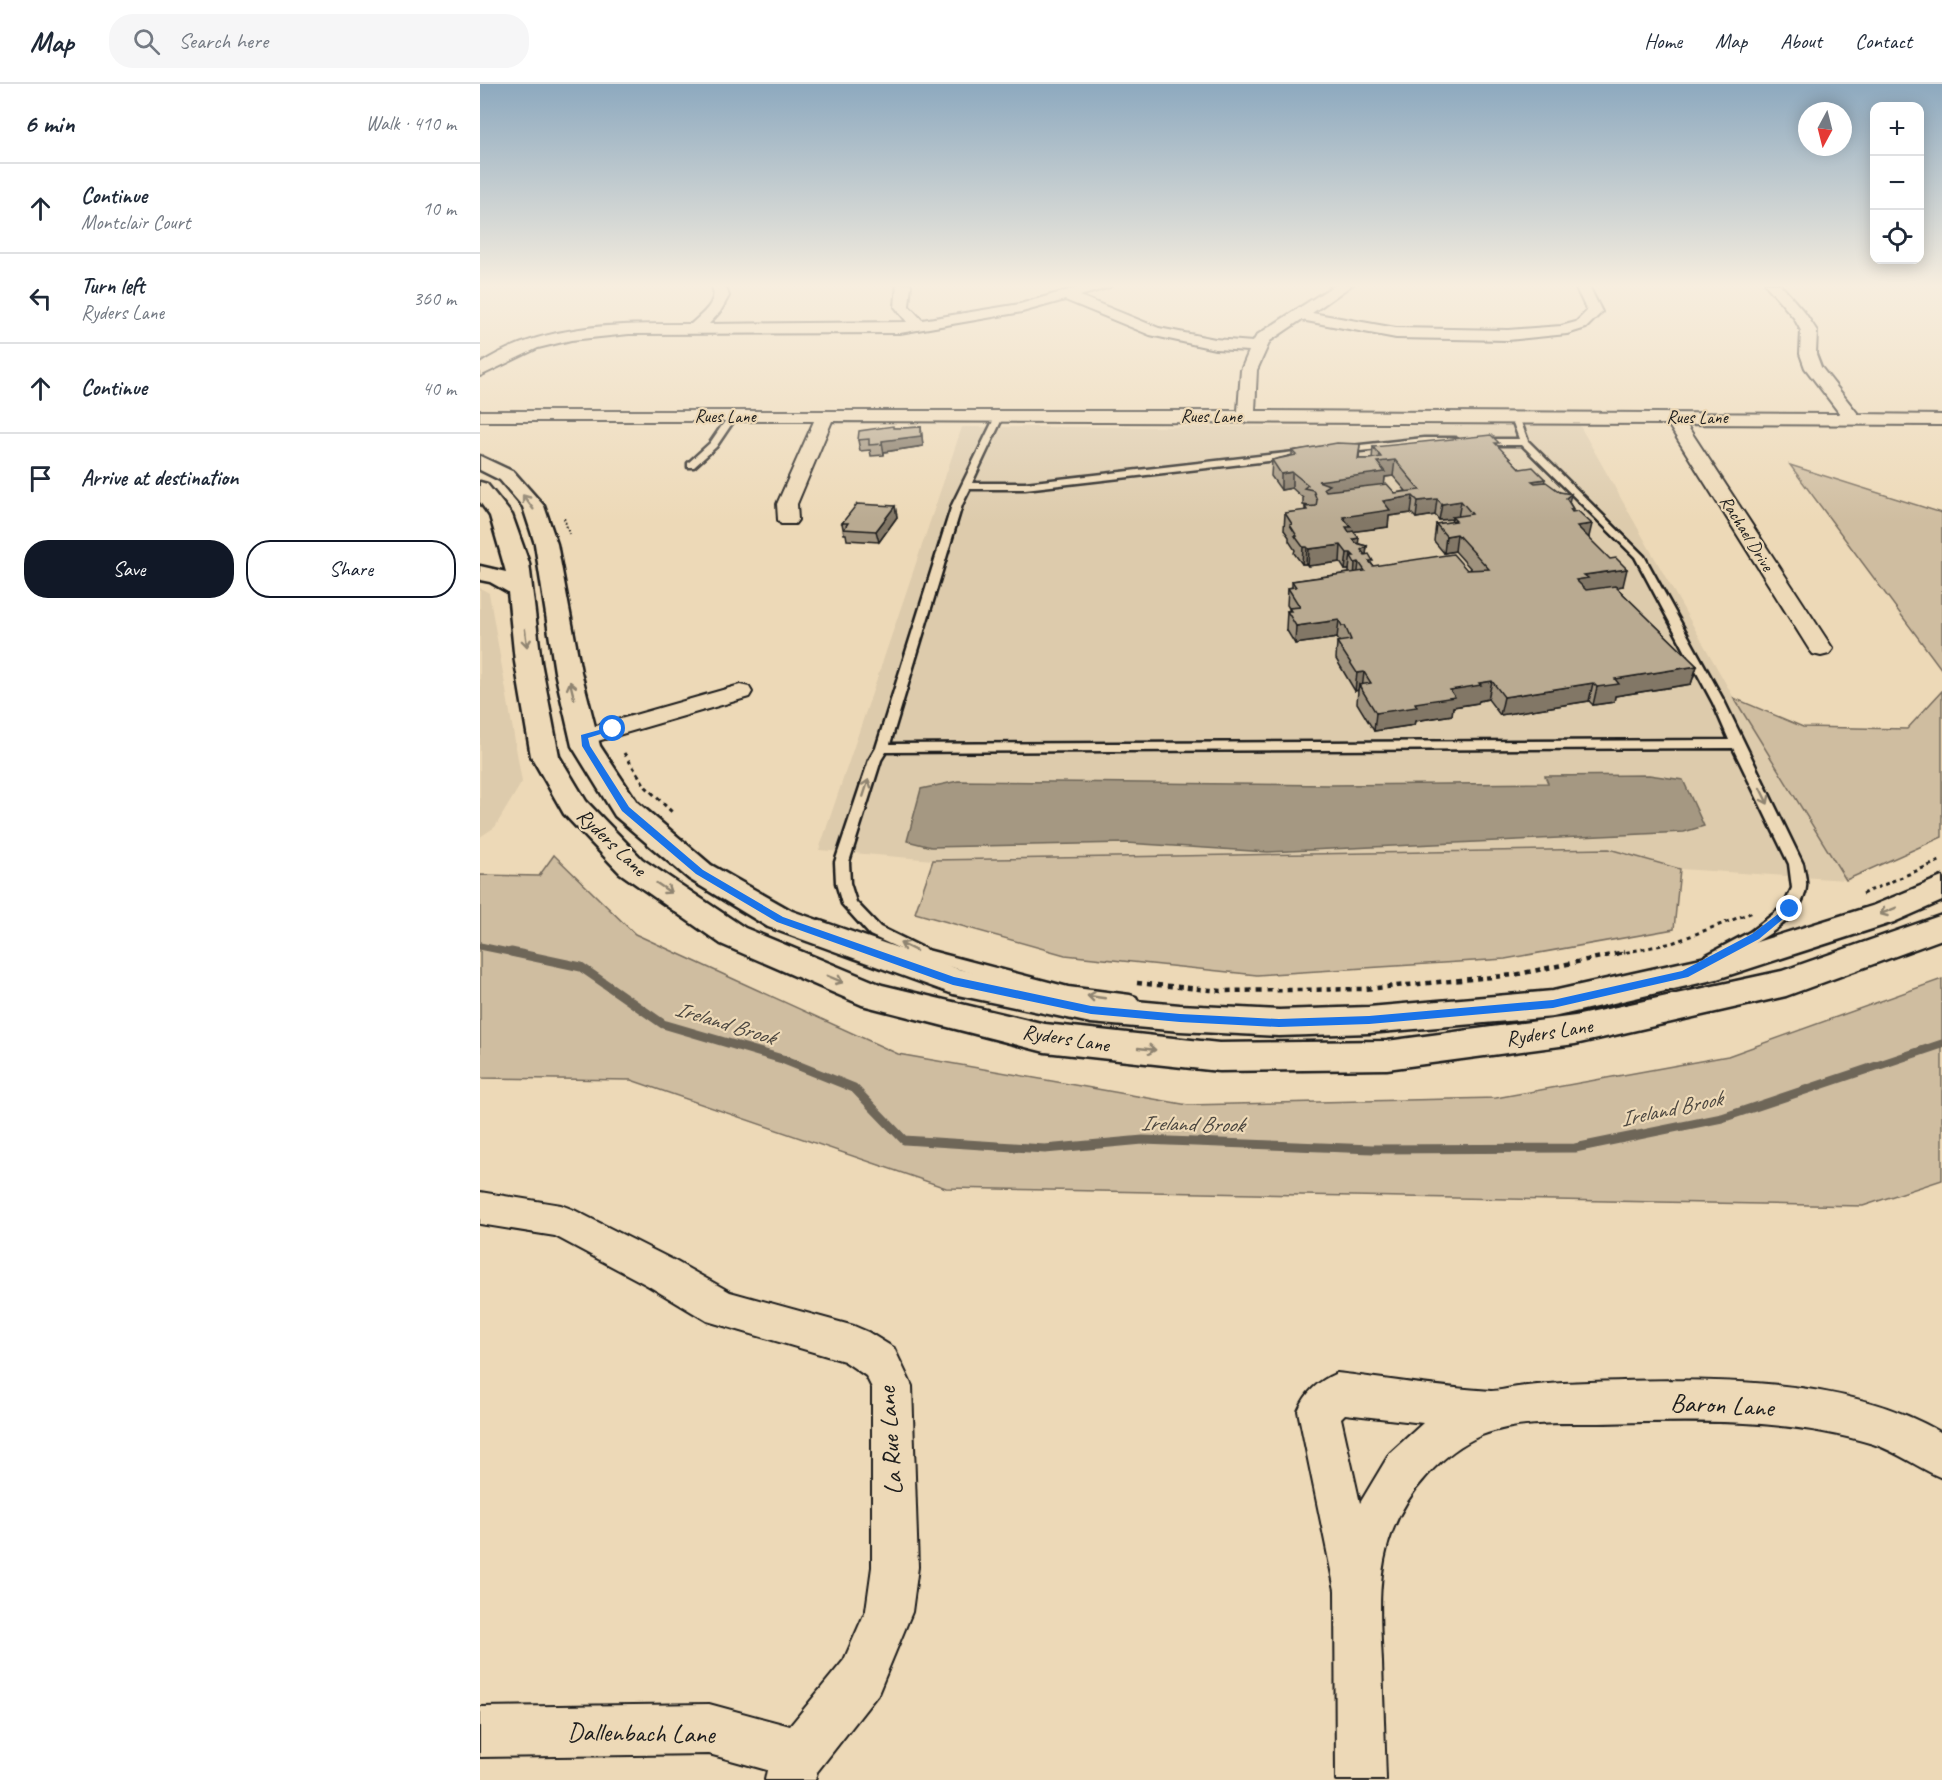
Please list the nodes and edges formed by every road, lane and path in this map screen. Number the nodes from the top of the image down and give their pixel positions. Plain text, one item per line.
1 (495, 363) edge
2 (1252, 363) edge
3 (1811, 363) edge
4 (480, 371) edge
5 (480, 416) edge
6 (733, 416) junction
7 (825, 416) junction
8 (1246, 416) junction
9 (999, 417) junction
10 (1515, 417) junction
11 (1673, 417) junction
12 (1852, 418) junction
13 (1942, 420) edge
14 (1524, 442) junction
15 (1330, 451) edge
16 (1318, 453) edge
17 (480, 462) edge
18 (691, 465) dead end
19 (966, 486) junction
20 (480, 488) edge
21 (788, 520) dead end
22 (509, 539) junction
23 (480, 564) edge
24 (480, 573) edge
25 (520, 589) junction
26 (1821, 650) dead end
27 (740, 692) dead end
28 (584, 737) junction
29 (1737, 744) junction
30 (882, 748) junction
31 (624, 753) dead end
32 (676, 816) dead end
33 (1942, 860) edge
34 (1942, 888) edge
35 (1854, 897) dead end
36 (1759, 910) dead end
37 (1942, 927) edge
38 (1684, 974) junction
39 (1133, 983) dead end
40 (1279, 1023) junction
41 (480, 1208) edge
42 (1494, 1411) junction
43 (1942, 1457) edge
44 (1357, 1596) junction
45 (480, 1732) edge
46 (795, 1767) edge
47 (1361, 1780) edge

1 - 4 street
2 - 8 street
3 - 12 street
5 - 6 street, Rues Lane
6 - 7 street, Rues Lane
6 - 18 lane
7 - 9 street, Rues Lane
7 - 21 street
8 - 9 street, Rues Lane
8 - 10 street, Rues Lane
9 - 19 lane
10 - 11 street, Rues Lane
10 - 14 lane
11 - 12 street, Rues Lane
11 - 26 street, Rachael Drive
12 - 13 street, Rues Lane
14 - 15 lane
14 - 29 lane
16 - 19 lane
28 -> 17 main road, Ryders Lane
19 - 30 lane
20 - 22 main road, Ryders Lane
22 - 23 main road
22 - 25 main road, Ryders Lane
24 - 25 main road
25 -> 37 main road, Ryders Lane
27 - 28 street
28 - 40 main road, Ryders Lane
29 - 30 lane
29 -> 38 lane
40 -> 30 lane
31 - 32 path
33 - 35 path
34 -> 38 main road, Ryders Lane
36 - 39 path
38 - 40 main road, Ryders Lane
41 - 46 street, La Rue Lane
42 - 43 street, Baron Lane
42 - 44 street, Baron Lane
42 - 44 street, Baron Lane
44 - 47 street, Baron Lane
45 - 46 street, Dallenbach Lane

